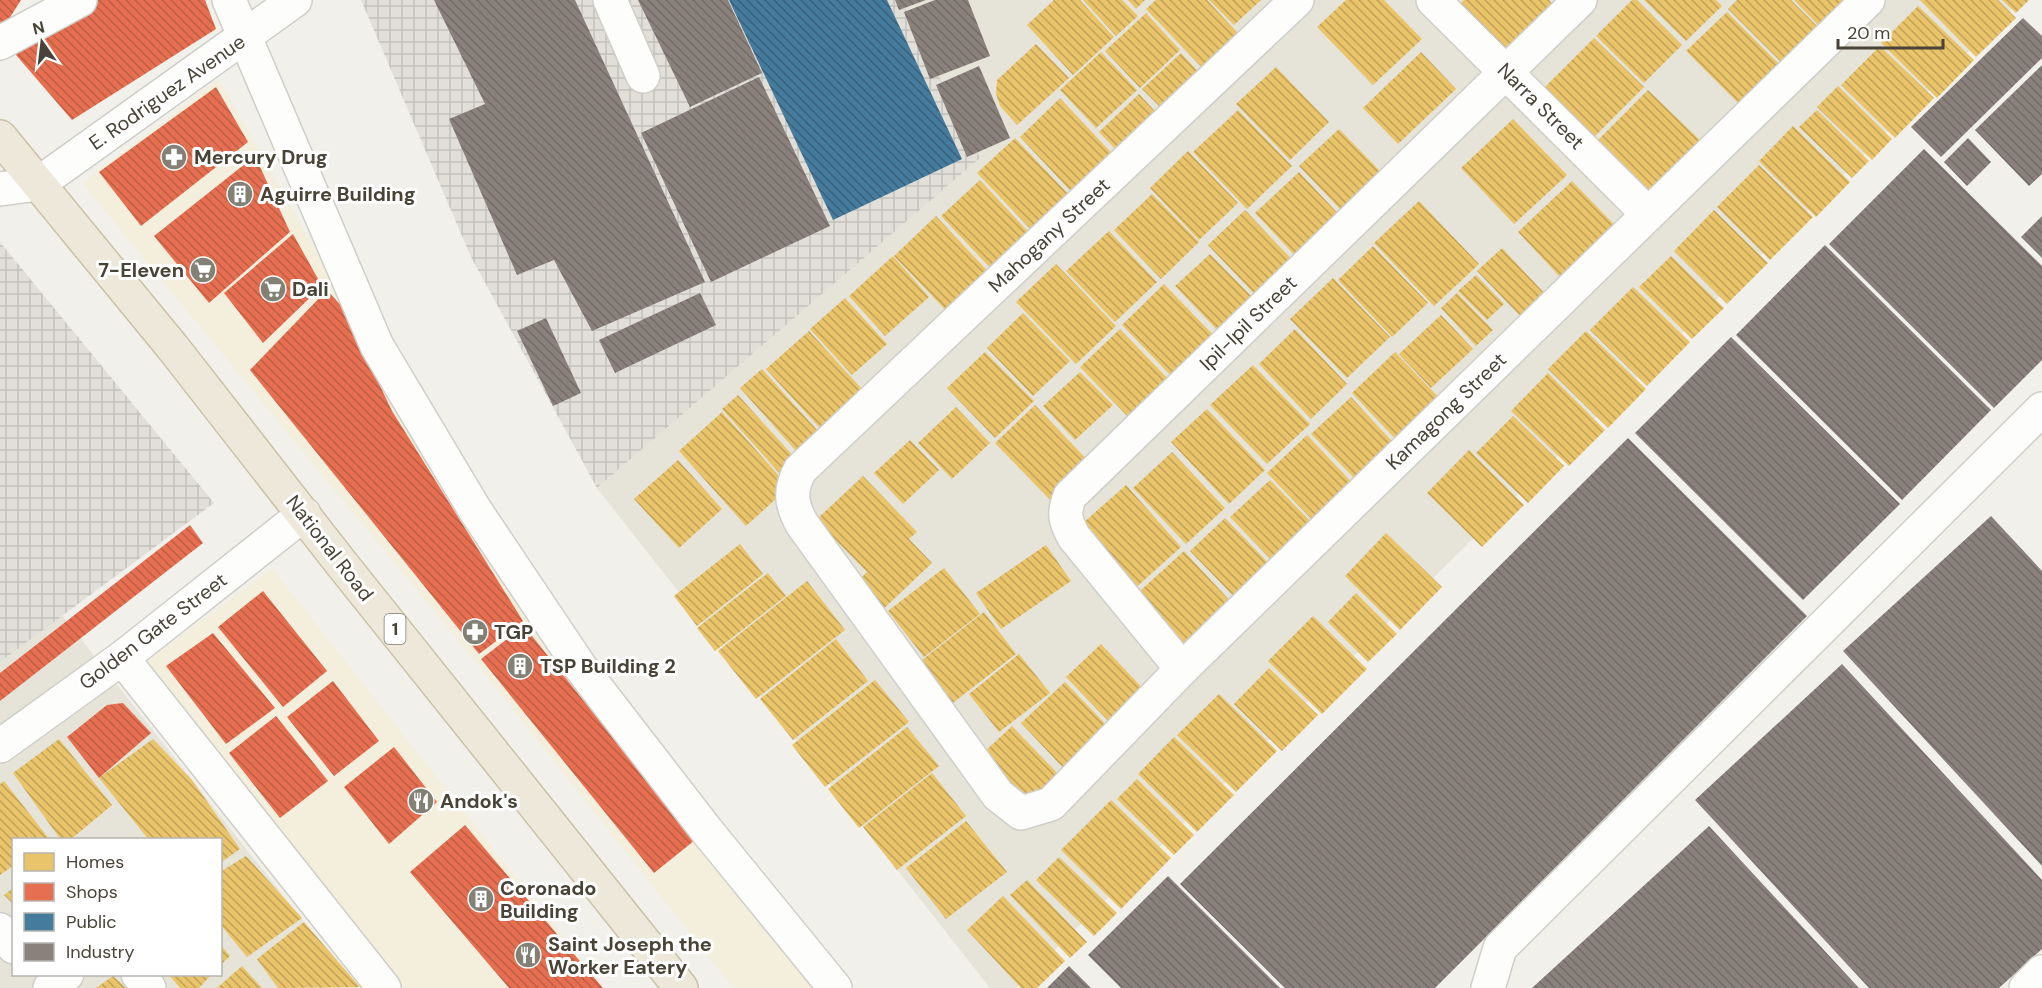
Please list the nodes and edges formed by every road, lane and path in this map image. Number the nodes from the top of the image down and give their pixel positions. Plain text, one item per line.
1 (80, 0) edge
2 (228, 0) edge
3 (295, 0) edge
4 (610, 0) edge
5 (1297, 0) edge
6 (1433, 0) edge
7 (1580, 0) edge
8 (1868, 0) edge
9 (244, 39) junction
10 (0, 43) edge
11 (1507, 72) junction
12 (643, 76) dead end
13 (0, 137) edge
14 (38, 183) junction
15 (0, 189) edge
16 (1648, 214) junction
17 (2042, 409) edge
18 (304, 514) junction
19 (122, 658) junction
20 (1182, 669) junction
21 (0, 746) edge
22 (1021, 813) joint
23 (0, 930) edge
24 (12, 945) edge
25 (2042, 972) edge
26 (36, 976) edge
27 (66, 976) edge
28 (139, 976) edge
29 (45, 988) edge
30 (50, 988) edge
31 (149, 988) edge
32 (384, 988) edge
33 (681, 988) edge
34 (835, 988) edge
35 (1488, 988) edge
36 (2026, 988) edge

1 - 10 street
2 - 9 street
3 - 9 street, E. Rodriguez Avenue
4 - 12 street
5 - 22 street, Mahogany Street
6 - 11 street, Narra Street
7 - 11 street, Ipil-Ipil Street
8 - 16 street, Kamagong Street
9 - 14 street, E. Rodriguez Avenue
9 - 34 street
11 - 16 street, Narra Street
11 - 20 street, Ipil-Ipil Street
13 - 14 highway, National Road / 1
14 - 15 street
14 - 18 highway, National Road / 1
16 - 20 street, Kamagong Street
17 - 35 street
18 - 19 street, Golden Gate Street
18 - 33 highway, National Road / 1
19 - 21 street, Golden Gate Street
19 - 32 street
20 - 22 street, Kamagong Street
23 - 24 street
25 - 36 street
26 - 29 street
27 - 30 street
28 - 31 street

